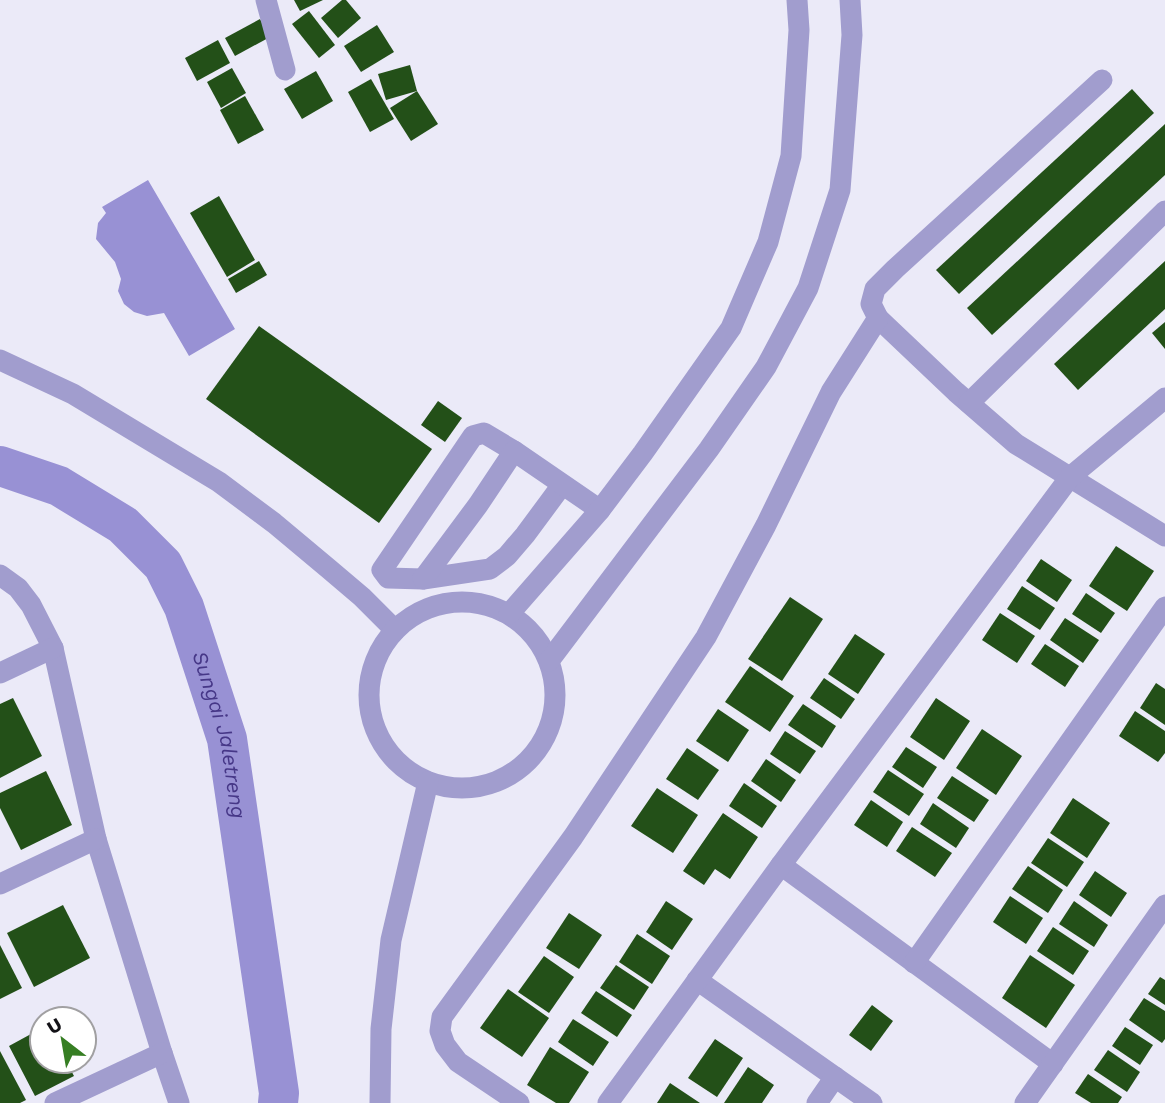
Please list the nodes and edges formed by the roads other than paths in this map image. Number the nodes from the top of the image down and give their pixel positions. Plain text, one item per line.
1 (266, 0) edge
2 (797, 0) edge
3 (850, 0) edge
4 (285, 70) dead end
5 (1102, 80) dead end
6 (1165, 211) edge
7 (878, 318) junction
8 (0, 359) edge
9 (1165, 398) edge
10 (969, 403) junction
11 (514, 451) junction
12 (1070, 477) junction
13 (562, 485) junction
14 (600, 510) junction
15 (1165, 536) edge
16 (0, 575) edge
17 (423, 579) junction
18 (1165, 607) edge
19 (509, 614) junction
20 (395, 630) junction
21 (53, 648) junction
22 (550, 661) junction
23 (0, 673) edge
24 (428, 782) junction
25 (96, 839) junction
26 (781, 865) junction
27 (0, 884) edge
28 (1165, 905) edge
29 (914, 963) junction
30 (697, 981) junction
31 (162, 1053) junction
32 (1052, 1064) junction
33 (835, 1077) junction
34 (55, 1103) edge
35 (179, 1103) edge
36 (380, 1103) edge
37 (519, 1103) edge
38 (608, 1103) edge
39 (817, 1103) edge
40 (872, 1103) edge
41 (1025, 1103) edge

1 - 4 street
2 - 14 street
3 - 22 street
5 - 7 street
6 - 10 street
7 - 10 street
7 - 37 street
8 - 20 street
9 - 12 street
10 - 12 street
11 - 13 street
11 - 17 street
11 - 17 street
12 - 15 street
12 - 26 street
13 - 14 street
13 - 17 street
14 - 19 street
16 - 21 street
18 - 29 street
19 - 20 street
19 - 22 street
20 - 24 street
21 - 23 street
21 - 25 street
22 - 24 street
24 - 36 street
25 - 27 street
25 - 31 street
26 - 29 street
26 - 30 street
28 - 32 street
29 - 32 street
30 - 33 street
30 - 38 street
31 - 34 street
31 - 35 street
32 - 41 street
33 - 39 street
33 - 40 street

